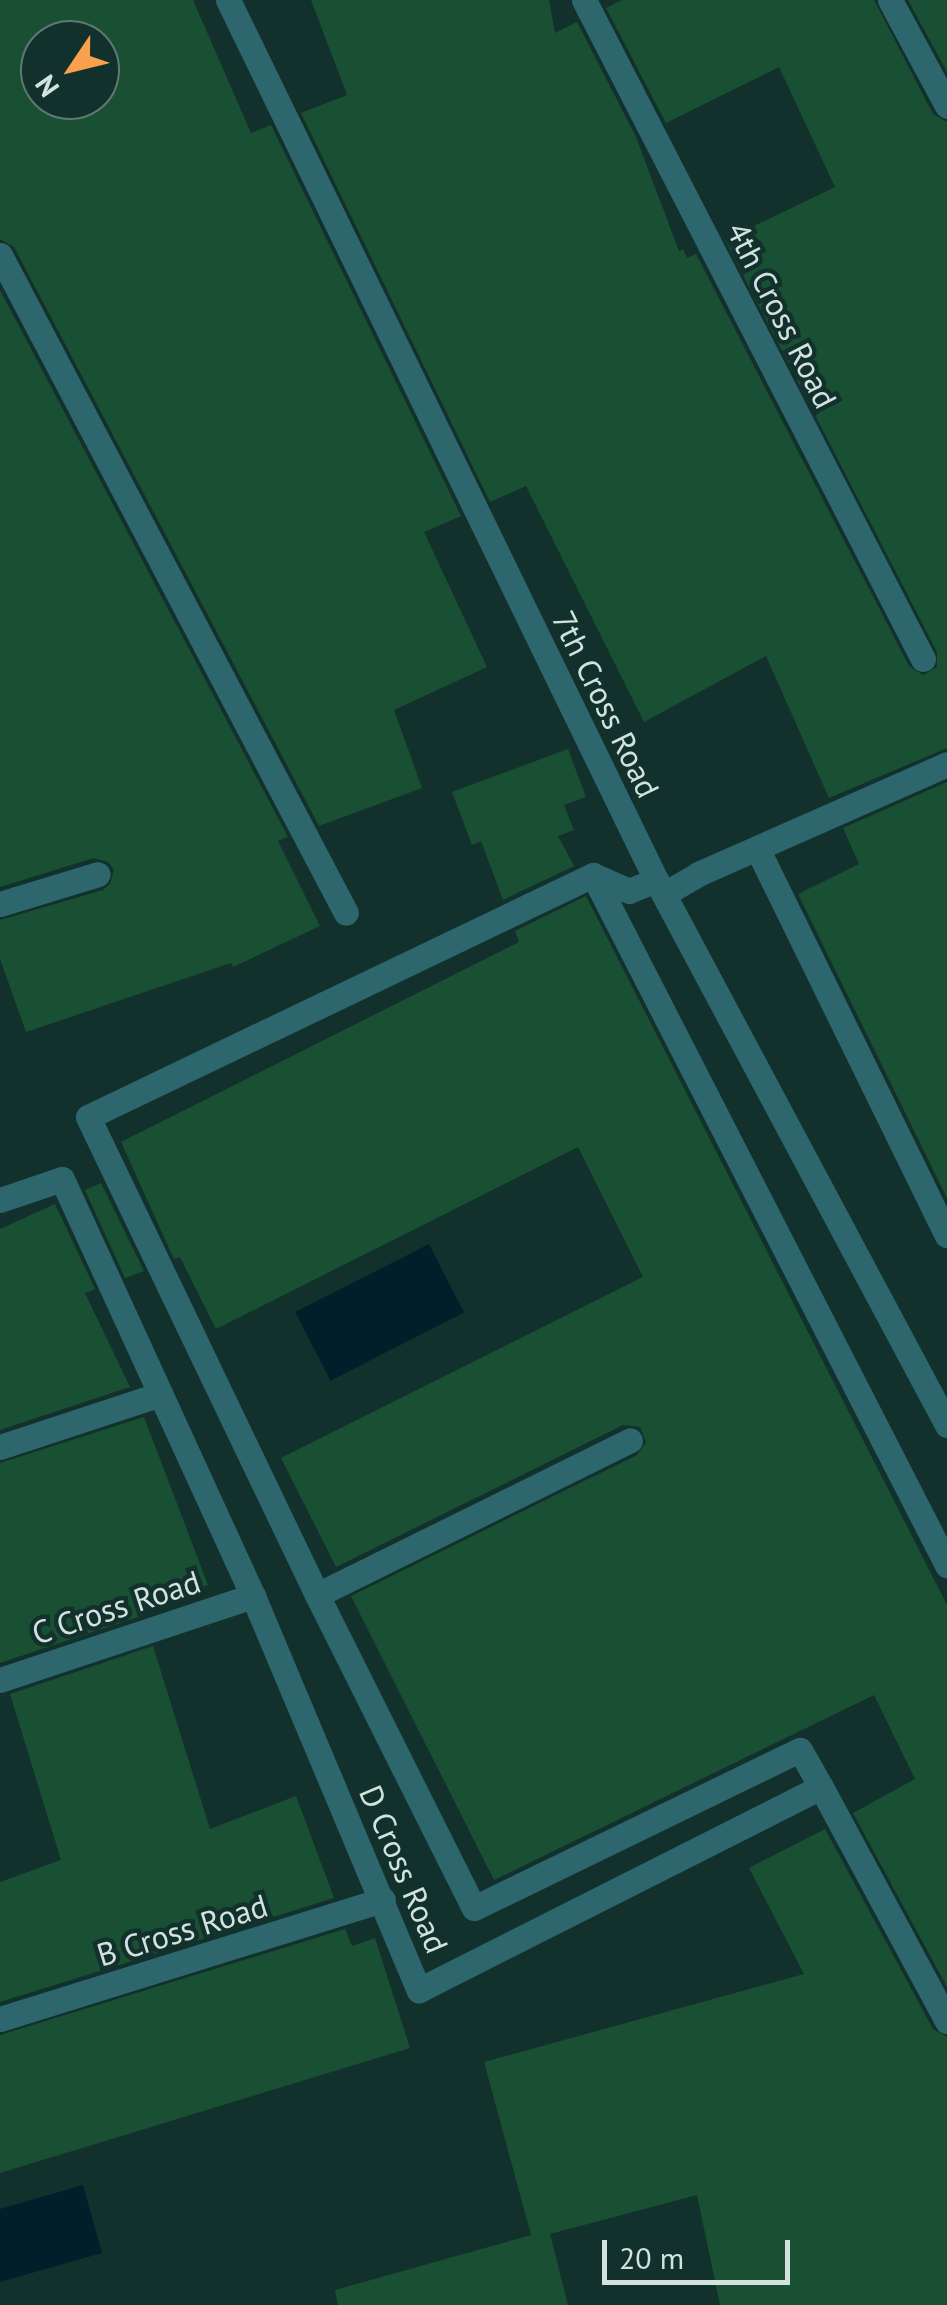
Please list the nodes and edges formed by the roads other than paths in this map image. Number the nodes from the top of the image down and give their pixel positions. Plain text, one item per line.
1 (228, 0) edge
2 (584, 0) edge
3 (890, 0) edge
4 (947, 106) edge
5 (0, 256) edge
6 (923, 659) dead end
7 (947, 764) edge
8 (757, 848) junction
9 (98, 874) dead end
10 (593, 875) junction
11 (660, 887) junction
12 (0, 904) edge
13 (346, 913) dead end
14 (0, 1200) edge
15 (947, 1235) edge
16 (161, 1394) junction
17 (947, 1425) edge
18 (630, 1440) dead end
19 (0, 1447) edge
20 (947, 1565) edge
21 (317, 1594) junction
22 (252, 1596) junction
23 (0, 1680) edge
24 (821, 1787) junction
25 (383, 1900) junction
26 (0, 2019) edge
27 (947, 2021) edge

1 - 11 street, 7th Cross Road
2 - 6 street, 4th Cross Road
3 - 4 street
5 - 13 street
7 - 8 street
8 - 11 street
8 - 15 street
9 - 12 street
10 - 11 street
10 - 20 street
10 - 21 street
11 - 17 street, 7th Cross Road
14 - 16 street, D Cross Road
16 - 19 street
16 - 22 street, D Cross Road
18 - 21 street
21 - 24 street
22 - 23 street, C Cross Road
22 - 25 street, D Cross Road
24 - 25 street, D Cross Road
24 - 27 street
25 - 26 street, B Cross Road

